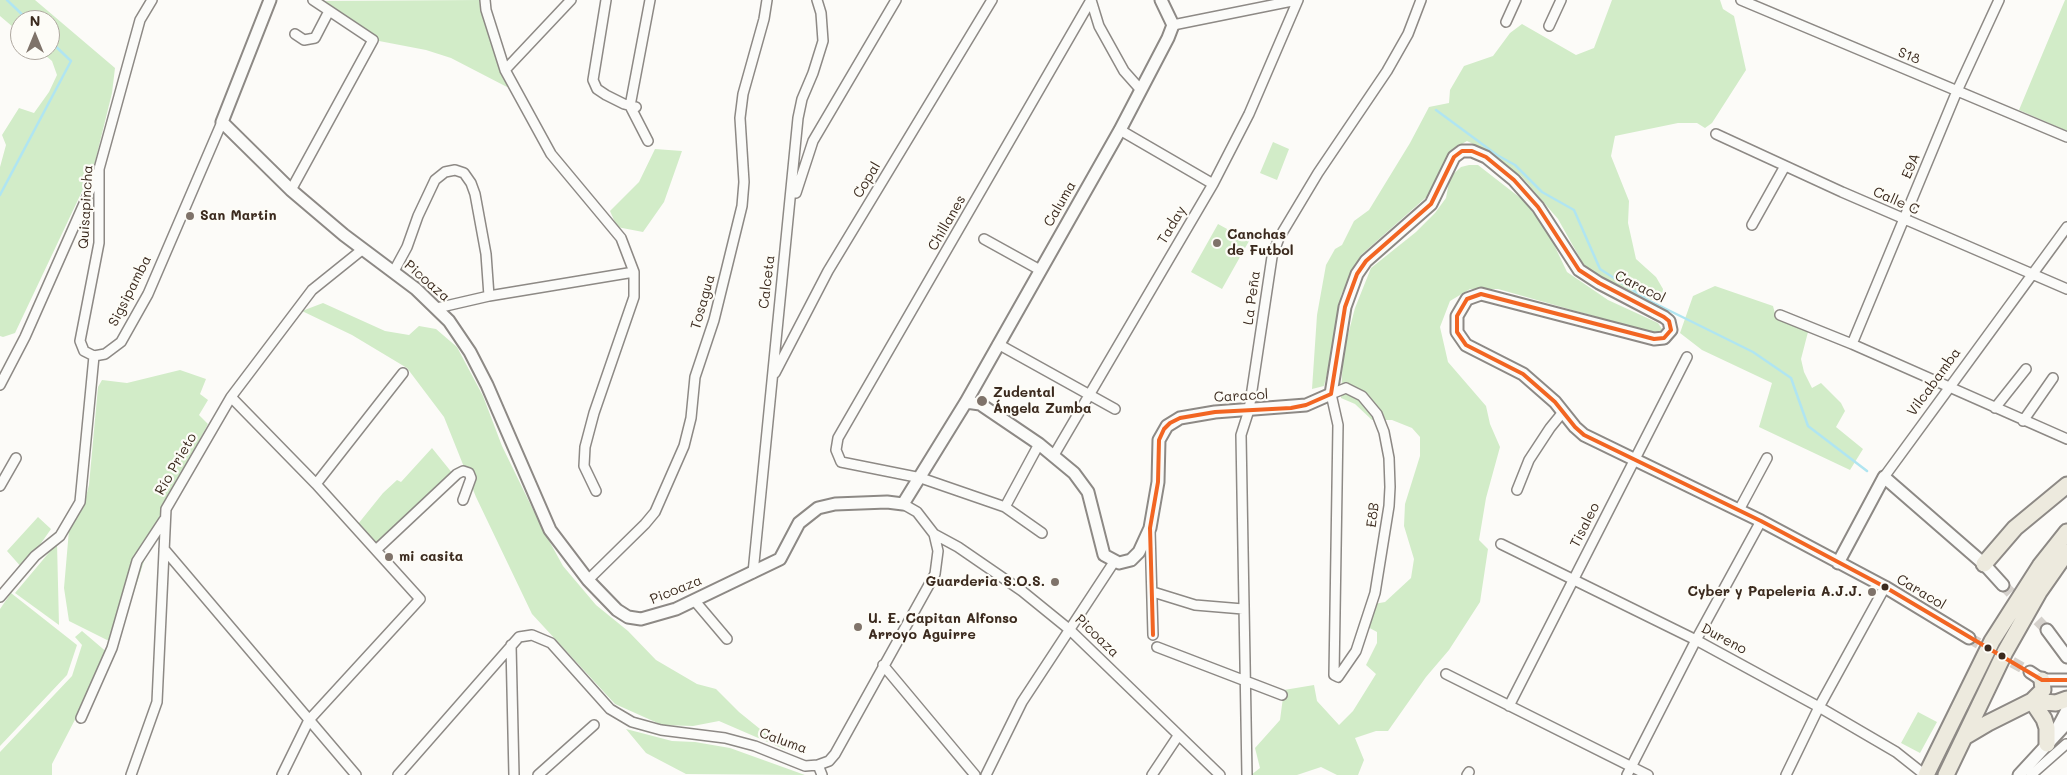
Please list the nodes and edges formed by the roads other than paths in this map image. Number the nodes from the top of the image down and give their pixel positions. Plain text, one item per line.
1 (152, 0) edge
2 (270, 0) edge
3 (315, 0) edge
4 (486, 0) edge
5 (570, 0) edge
6 (606, 0) edge
7 (650, 0) edge
8 (767, 0) edge
9 (817, 0) edge
10 (896, 0) edge
11 (992, 0) edge
12 (1092, 0) edge
13 (1160, 0) edge
14 (1297, 0) edge
15 (1421, 0) edge
16 (1516, 0) edge
17 (1561, 0) edge
18 (1741, 0) edge
19 (1999, 0) edge
20 (329, 11) junction
21 (1506, 22) dead end
22 (1172, 25) junction
23 (1550, 26) dead end
24 (295, 34) dead end
25 (505, 70) junction
26 (1140, 89) junction
27 (1957, 91) junction
28 (633, 106) junction
29 (222, 122) junction
30 (1120, 130) junction
31 (1716, 134) dead end
32 (2067, 137) edge
33 (648, 141) dead end
34 (1785, 166) junction
35 (99, 169) junction
36 (1212, 184) junction
37 (291, 190) junction
38 (790, 212) junction
39 (1904, 219) junction
40 (1752, 225) dead end
41 (2067, 227) edge
42 (984, 239) dead end
43 (363, 249) junction
44 (1040, 270) junction
45 (394, 271) junction
46 (634, 272) junction
47 (2032, 274) junction
48 (2067, 289) edge
49 (489, 296) junction
50 (436, 308) junction
51 (1780, 315) dead end
52 (998, 344) junction
53 (1852, 344) junction
54 (94, 356) junction
55 (1687, 357) dead end
56 (2026, 369) dead end
57 (403, 373) dead end
58 (773, 378) junction
59 (2053, 378) dead end
60 (0, 385) edge
61 (1949, 386) junction
62 (1088, 394) junction
63 (1331, 394) junction
64 (231, 396) junction
65 (966, 402) junction
66 (1995, 408) junction
67 (1115, 409) dead end
68 (1249, 410) junction
69 (1563, 412) junction
70 (2024, 421) junction
71 (2067, 439) edge
72 (1040, 444) junction
73 (1054, 455) junction
74 (16, 458) dead end
75 (1767, 458) dead end
76 (1634, 460) junction
77 (1884, 477) junction
78 (921, 478) junction
79 (316, 484) junction
80 (2067, 485) edge
81 (0, 486) edge
82 (596, 490) dead end
83 (1517, 490) dead end
84 (463, 500) dead end
85 (904, 504) junction
86 (1005, 506) junction
87 (1739, 510) junction
88 (164, 520) junction
89 (1761, 521) junction
90 (1150, 528) junction
91 (2067, 532) edge
92 (1042, 533) dead end
93 (934, 534) junction
94 (1501, 544) dead end
95 (164, 549) junction
96 (376, 550) junction
97 (2067, 552) edge
98 (1114, 562) junction
99 (1838, 562) junction
100 (1984, 564) junction
101 (752, 573) junction
102 (1573, 579) junction
103 (588, 580) junction
104 (2003, 585) tunnel mouth
105 (1885, 587) junction
106 (1153, 592) junction
107 (0, 597) edge
108 (694, 600) junction
109 (1243, 609) junction
110 (1070, 630) junction
111 (2047, 630) tunnel mouth
112 (1153, 635) dead end
113 (1969, 638) tunnel mouth
114 (727, 639) dead end
115 (1696, 640) junction
116 (511, 646) junction
117 (1157, 647) dead end
118 (2067, 657) edge
119 (884, 665) junction
120 (1446, 674) dead end
121 (2036, 676) joint
122 (1246, 681) junction
123 (2067, 681) edge
124 (2067, 689) edge
125 (1282, 695) dead end
126 (2067, 699) edge
127 (2032, 701) junction
128 (1509, 706) junction
129 (1819, 707) junction
130 (2067, 710) edge
131 (81, 718) dead end
132 (308, 720) junction
133 (2067, 723) edge
134 (594, 725) dead end
135 (1178, 736) junction
136 (1966, 736) junction
137 (2050, 740) junction
138 (2067, 743) edge
139 (818, 765) junction
140 (1631, 766) junction
141 (132, 775) edge
142 (282, 775) edge
143 (356, 775) edge
144 (398, 775) edge
145 (514, 775) edge
146 (538, 775) edge
147 (822, 775) edge
148 (975, 775) edge
149 (986, 775) edge
150 (1152, 775) edge
151 (1220, 775) edge
152 (1247, 775) edge
153 (1626, 775) edge
154 (1648, 775) edge
155 (1786, 775) edge
156 (1926, 775) edge
157 (1946, 775) edge
158 (2018, 775) edge
159 (2031, 775) edge

1 - 35 street, Quisapincha
2 - 29 street, Sigsipamba
3 - 20 street
4 - 25 street
5 - 25 street
6 - 28 street
7 - 28 street
8 - 103 street, Tosagua
9 - 38 street, Calceta
10 - 38 street
11 - 58 street, Copal
12 - 26 street
12 - 78 street, Chillanes
13 - 22 street
14 - 22 street
14 - 36 street, Taday
15 - 68 street, La Peña
16 - 21 street
17 - 23 street
18 - 27 street, S18
19 - 27 street, E9A
20 - 24 street
20 - 37 street
22 - 26 street, Caluma
25 - 46 street
26 - 30 street, Caluma
27 - 32 street, S18
27 - 39 street, E9A
28 - 33 street
29 - 37 street, Picoaza
29 - 54 street, Sigsipamba
30 - 36 street
30 - 44 street, Caluma
31 - 34 street, Calle C
34 - 39 street, Calle C
34 - 40 street
35 - 54 street, Quisapincha
35 - 60 street
36 - 62 street, Taday
37 - 43 street, Picoaza
38 - 58 street, Calceta
39 - 47 street, Calle C
39 - 53 street, E9A
41 - 47 street, Vilcabamba
42 - 44 street
43 - 45 street, Picoaza
43 - 64 street, Río Prieto
44 - 52 street, Caluma
45 - 49 street
45 - 50 street, Picoaza
46 - 49 street
46 - 82 street
47 - 48 street, Calle C
47 - 61 street, Vilcabamba
49 - 50 street
50 - 103 street, Picoaza
51 - 53 street
52 - 62 street
52 - 65 street, Caluma
53 - 61 street
54 - 107 street
55 - 76 street, Tisaleo
56 - 66 street
57 - 79 street
58 - 101 street, Calceta
59 - 70 street
61 - 66 street
61 - 77 street, Vilcabamba
62 - 67 street
62 - 73 street, Taday
63 - 63 street, E8B
63 - 68 street, Caracol
63 - 69 street, Caracol
64 - 79 street
64 - 88 street, Río Prieto
65 - 72 street
65 - 78 street, Caluma
66 - 70 street
68 - 90 street, Caracol
68 - 109 street, La Peña
69 - 76 street, Caracol
69 - 83 street
70 - 71 street
72 - 73 street
72 - 86 street
73 - 98 street
74 - 81 street
75 - 87 street
76 - 87 street, Caracol
76 - 102 street, Tisaleo
77 - 99 street, Vilcabamba
77 - 100 street
78 - 85 street, Caluma
78 - 86 street
79 - 96 street
80 - 100 highway
84 - 96 street
85 - 93 street, Picoaza
85 - 101 street, Picoaza
86 - 92 street
87 - 89 street, Caracol
88 - 95 street, Río Prieto
88 - 131 street
89 - 99 street, Caracol
89 - 115 street
90 - 98 street
90 - 106 street, Caracol
91 - 156 highway
93 - 110 street, Picoaza
93 - 119 street, Caluma
94 - 102 street, Dureno
95 - 132 street
95 - 141 street, Río Prieto
96 - 132 street
97 - 136 highway
98 - 110 street
99 - 105 street, Caracol
100 - 104 street
101 - 108 street, Picoaza
102 - 115 street, Dureno
102 - 128 street, Tisaleo
103 - 108 street, Picoaza
105 - 113 street, Caracol
105 - 129 street
106 - 109 street
106 - 112 street, Caracol
108 - 114 street
109 - 122 street, La Peña
110 - 135 street, Picoaza
110 - 149 street
111 - 118 street
115 - 129 street, Dureno
115 - 140 street
116 - 139 street, Caluma
116 - 144 street
116 - 145 street
117 - 122 street
119 - 139 street, Caluma
119 - 148 street
120 - 128 street
121 - 123 street
121 - 127 highway
122 - 125 street
122 - 152 street, La Peña
123 - 124 street
126 - 127 highway
127 - 136 highway
127 - 137 highway
128 - 140 street
129 - 155 street
129 - 156 street, Dureno
130 - 137 street
132 - 142 street
132 - 143 street
133 - 137 street
134 - 146 street
135 - 150 street
135 - 151 street, Picoaza
136 - 157 highway
137 - 158 street
138 - 159 street
139 - 147 street
140 - 153 street
140 - 154 street

